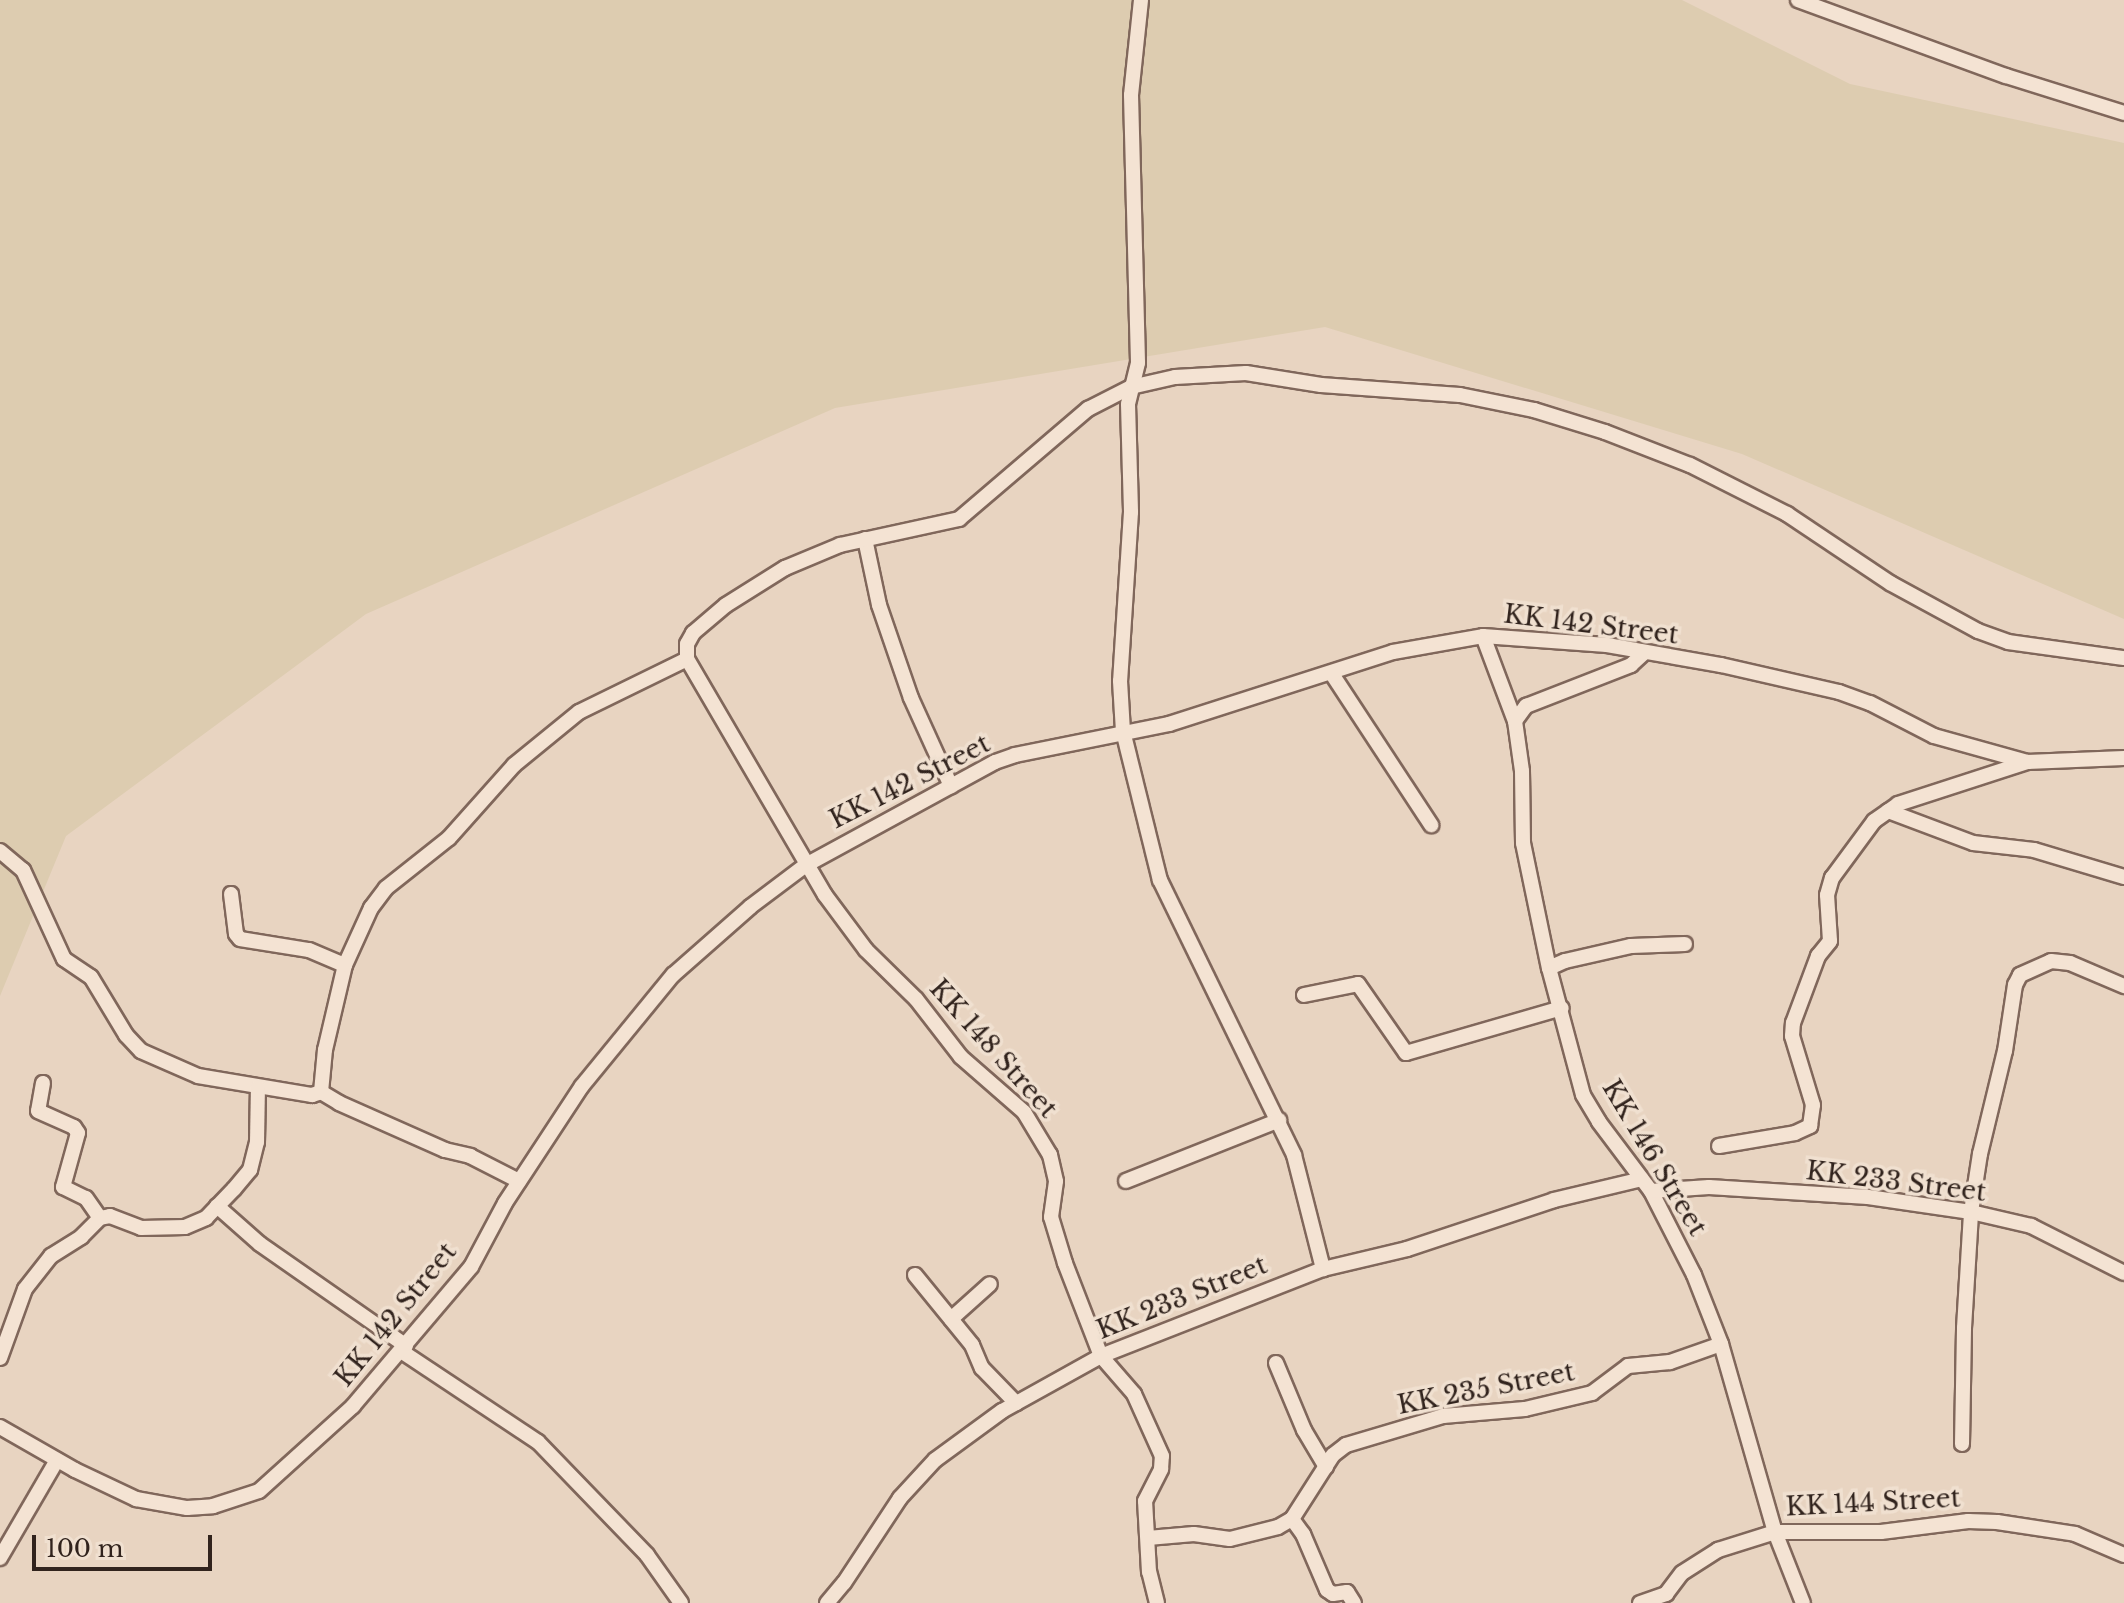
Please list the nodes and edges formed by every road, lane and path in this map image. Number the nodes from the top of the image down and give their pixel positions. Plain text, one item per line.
1 (1141, 0) edge
2 (1798, 0) edge
3 (2124, 113) edge
4 (1131, 387) junction
5 (865, 539) junction
6 (1483, 636) junction
7 (1643, 654) junction
8 (2124, 658) edge
9 (687, 659) junction
10 (1332, 674) junction
11 (1515, 721) junction
12 (1123, 731) junction
13 (2124, 758) edge
14 (2027, 762) junction
15 (951, 786) junction
16 (1888, 811) junction
17 (1431, 825) dead end
18 (0, 851) edge
19 (806, 865) junction
20 (2124, 877) edge
21 (231, 894) dead end
22 (1685, 944) dead end
23 (345, 965) junction
24 (1549, 968) junction
25 (2124, 986) edge
26 (1304, 995) dead end
27 (1562, 1008) junction
28 (43, 1083) dead end
29 (258, 1087) junction
30 (321, 1092) junction
31 (1279, 1120) junction
32 (1719, 1146) dead end
33 (519, 1181) junction
34 (1126, 1181) dead end
35 (1647, 1185) junction
36 (217, 1206) junction
37 (1971, 1212) junction
38 (100, 1218) junction
39 (1323, 1269) junction
40 (2124, 1273) edge
41 (915, 1275) dead end
42 (990, 1284) dead end
43 (951, 1319) junction
44 (1721, 1344) junction
45 (403, 1348) junction
46 (1101, 1356) junction
47 (0, 1358) edge
48 (1276, 1363) dead end
49 (1016, 1403) junction
50 (0, 1427) edge
51 (1962, 1444) dead end
52 (57, 1460) junction
53 (1326, 1467) junction
54 (1292, 1519) junction
55 (1775, 1532) junction
56 (1148, 1538) junction
57 (2124, 1555) edge
58 (0, 1558) edge
59 (681, 1603) edge
60 (827, 1603) edge
61 (1157, 1603) edge
62 (1354, 1603) edge
63 (1640, 1603) edge
64 (1803, 1603) edge

1 - 4 street
2 - 3 street
4 - 5 street
4 - 8 street
4 - 12 street
5 - 9 street
5 - 15 street
6 - 7 street, KK 142 Street
6 - 10 street, KK 142 Street
6 - 11 street, KK 146 Street
7 - 11 street
7 - 14 street, KK 142 Street
9 - 19 street, KK 148 Street
9 - 23 street
10 - 12 street, KK 142 Street
10 - 17 street
11 - 24 street, KK 146 Street
12 - 15 street, KK 142 Street
12 - 31 street
13 - 14 street, KK 142 Street
14 - 16 street
15 - 19 street, KK 142 Street
16 - 20 street
16 - 32 street
18 - 29 street
19 - 33 street, KK 142 Street
19 - 46 street, KK 148 Street
21 - 23 street
22 - 24 street
23 - 30 street
24 - 27 street, KK 146 Street
25 - 37 street
26 - 27 street
27 - 35 street, KK 146 Street
28 - 38 street
29 - 30 street
29 - 36 street
30 - 33 street
31 - 34 street
31 - 39 street
33 - 45 street, KK 142 Street
35 - 37 street, KK 233 Street
35 - 39 street, KK 233 Street
35 - 44 street, KK 146 Street
36 - 38 street
36 - 45 street
37 - 40 street, KK 233 Street
37 - 51 street
38 - 47 street
39 - 46 street, KK 233 Street
41 - 43 street
42 - 43 street
43 - 49 street
44 - 53 street, KK 235 Street
44 - 55 street, KK 146 Street
45 - 52 street, KK 142 Street
45 - 59 street
46 - 49 street, KK 233 Street
46 - 56 street, KK 148 Street
48 - 53 street
49 - 60 street, KK 233 Street
50 - 52 street, KK 142 Street
52 - 58 street
53 - 54 street, KK 235 Street
54 - 56 street
54 - 62 street
55 - 57 street, KK 144 Street
55 - 63 street, KK 144 Street
55 - 64 street, KK 146 Street
56 - 61 street, KK 148 Street

